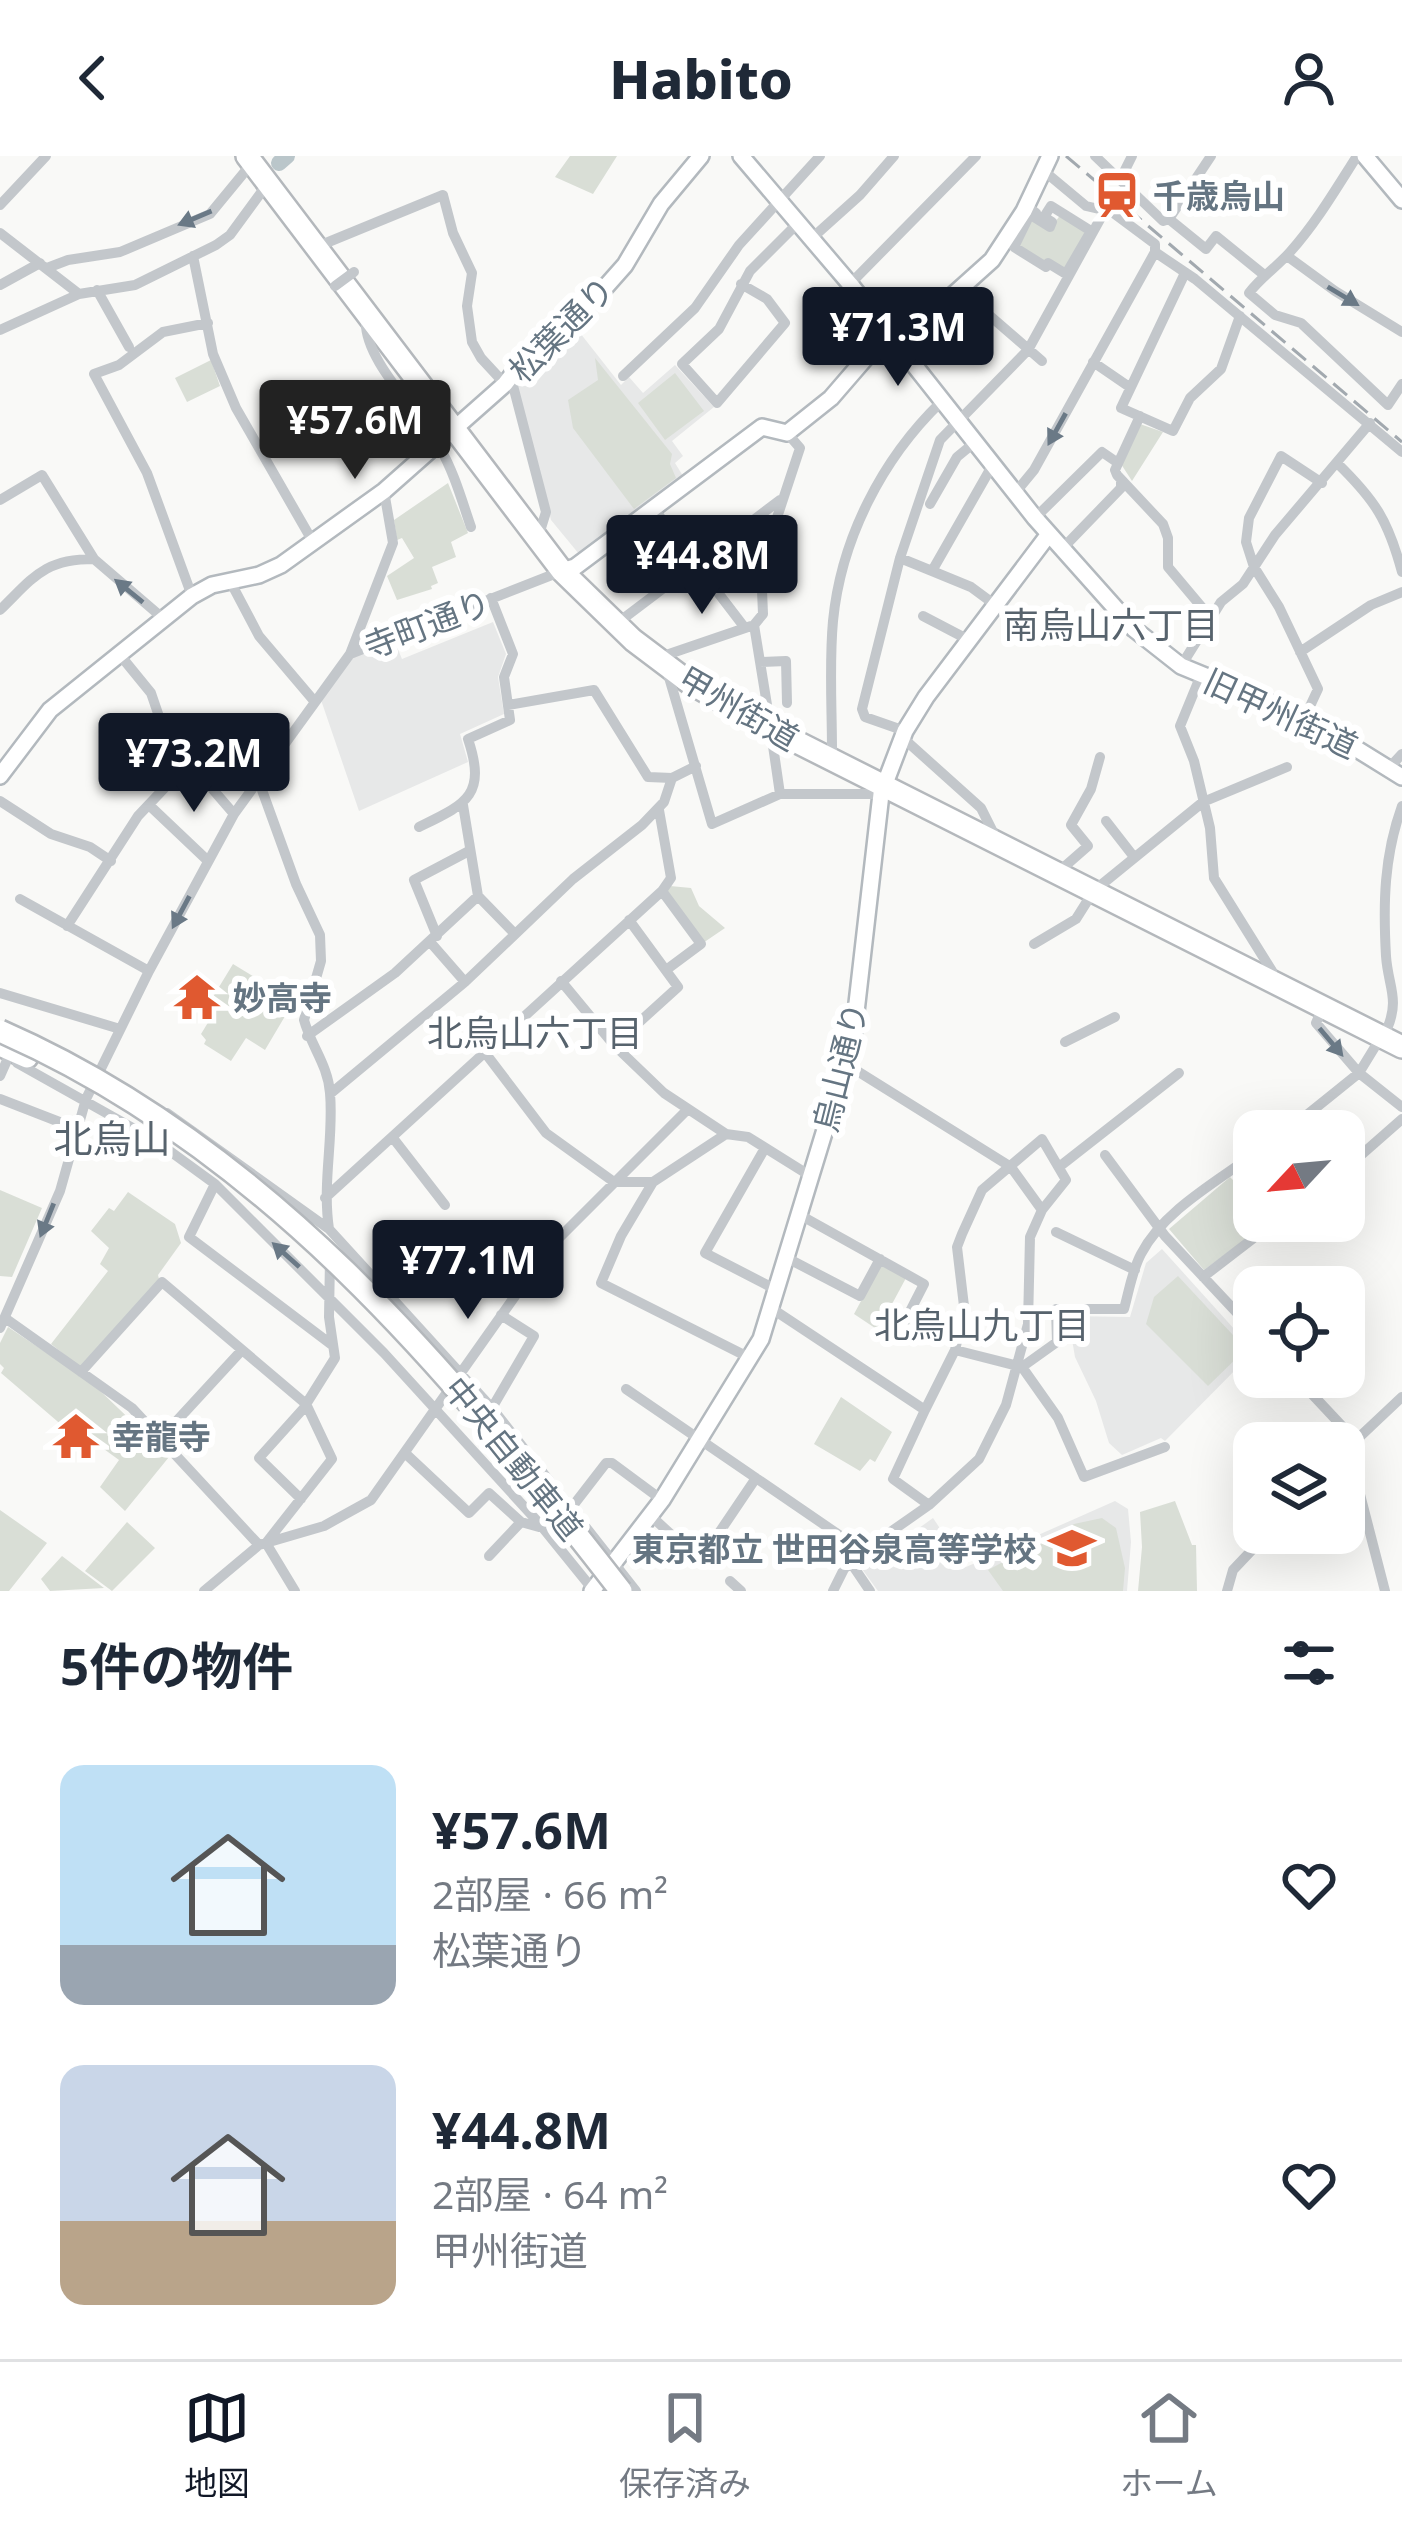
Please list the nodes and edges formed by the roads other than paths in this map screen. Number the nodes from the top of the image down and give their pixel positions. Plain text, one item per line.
1 (46, 156) edge
2 (701, 156) edge
3 (741, 156) edge
4 (820, 156) edge
5 (894, 156) edge
6 (976, 156) edge
7 (1095, 156) edge
8 (1132, 156) edge
9 (1211, 156) edge
10 (1361, 156) edge
11 (253, 158) edge
12 (1046, 162) edge
13 (1121, 178) junction
14 (268, 183) junction
15 (779, 200) junction
16 (1402, 200) edge
17 (0, 205) edge
18 (1104, 212) junction
19 (1169, 219) junction
20 (798, 223) junction
21 (0, 233) edge
22 (811, 238) junction
23 (326, 243) junction
24 (1155, 252) junction
25 (193, 256) junction
26 (1287, 256) junction
27 (43, 266) junction
28 (354, 272) dead end
29 (1185, 273) junction
30 (1066, 274) joint
31 (1263, 274) junction
32 (741, 284) junction
33 (850, 284) junction
34 (0, 286) edge
35 (335, 286) dead end
36 (97, 290) junction
37 (960, 290) junction
38 (79, 294) junction
39 (1240, 316) junction
40 (208, 323) junction
41 (0, 330) edge
42 (1402, 332) edge
43 (888, 336) junction
44 (128, 347) dead end
45 (1028, 350) junction
46 (1042, 361) dead end
47 (1094, 362) junction
48 (623, 376) dead end
49 (508, 381) junction
50 (1402, 384) edge
51 (1128, 386) junction
52 (941, 402) junction
53 (1140, 416) junction
54 (957, 422) junction
55 (1370, 423) junction
56 (449, 431) junction
57 (787, 433) junction
58 (974, 443) junction
59 (1402, 452) edge
60 (1118, 463) junction
61 (1337, 463) junction
62 (992, 466) junction
63 (1120, 480) junction
64 (1322, 483) junction
65 (385, 490) junction
66 (1015, 493) junction
67 (783, 498) junction
68 (0, 500) edge
69 (931, 504) dead end
70 (653, 509) junction
71 (1035, 518) junction
72 (471, 527) dead end
73 (541, 527) junction
74 (1049, 534) junction
75 (313, 542) junction
76 (1062, 548) junction
77 (900, 558) junction
78 (94, 559) junction
79 (695, 563) junction
80 (1254, 567) junction
81 (568, 569) junction
82 (932, 571) junction
83 (1402, 572) edge
84 (230, 581) junction
85 (1402, 592) edge
86 (191, 596) junction
87 (491, 598) junction
88 (994, 604) junction
89 (0, 610) edge
90 (922, 616) dead end
91 (1210, 617) junction
92 (624, 618) junction
93 (165, 620) junction
94 (750, 627) junction
95 (968, 639) junction
96 (1300, 652) junction
97 (350, 654) junction
98 (120, 656) junction
99 (667, 659) junction
100 (760, 662) junction
101 (1181, 666) junction
102 (1201, 675) junction
103 (315, 702) junction
104 (508, 705) junction
105 (776, 717) junction
106 (1305, 717) junction
107 (904, 735) junction
108 (832, 751) junction
109 (1100, 757) dead end
110 (189, 762) junction
111 (697, 766) junction
112 (1398, 766) edge
113 (1287, 767) dead end
114 (0, 776) edge
115 (672, 778) junction
116 (258, 779) junction
117 (885, 787) junction
118 (779, 794) junction
119 (0, 801) edge
120 (1203, 802) junction
121 (149, 805) junction
122 (464, 805) junction
123 (1402, 806) edge
124 (658, 810) junction
125 (234, 814) junction
126 (1106, 821) dead end
127 (419, 827) dead end
128 (993, 832) junction
129 (469, 851) junction
130 (1134, 857) junction
131 (207, 860) junction
132 (112, 861) junction
133 (1064, 867) junction
134 (1097, 889) junction
135 (662, 891) junction
136 (478, 896) junction
137 (20, 899) dead end
138 (629, 920) junction
139 (67, 926) junction
140 (514, 934) junction
141 (434, 940) junction
142 (1034, 944) dead end
143 (666, 970) junction
144 (149, 971) junction
145 (1273, 971) junction
146 (561, 981) junction
147 (465, 982) junction
148 (0, 993) edge
149 (1323, 1007) junction
150 (1115, 1016) dead end
151 (0, 1026) edge
152 (120, 1029) junction
153 (306, 1036) junction
154 (1393, 1038) edge
155 (1065, 1042) dead end
156 (614, 1045) junction
157 (483, 1050) junction
158 (3, 1053) edge
159 (846, 1064) junction
160 (99, 1071) junction
161 (1179, 1073) dead end
162 (1359, 1073) junction
163 (0, 1076) edge
164 (330, 1094) junction
165 (0, 1099) edge
166 (86, 1099) junction
167 (1402, 1107) edge
168 (688, 1109) junction
169 (1313, 1110) edge
170 (1402, 1119) edge
171 (75, 1128) junction
172 (726, 1134) junction
173 (393, 1138) junction
174 (766, 1148) junction
175 (1365, 1152) edge
176 (1105, 1155) dead end
177 (1011, 1167) junction
178 (1058, 1167) junction
179 (1233, 1170) edge
180 (812, 1178) junction
181 (614, 1182) junction
182 (653, 1182) junction
183 (215, 1184) junction
184 (325, 1198) junction
185 (445, 1204) dead end
186 (1042, 1210) junction
187 (800, 1215) junction
188 (329, 1229) junction
189 (1161, 1229) junction
190 (1056, 1232) dead end
191 (1249, 1242) edge
192 (787, 1258) junction
193 (880, 1259) junction
194 (1135, 1270) junction
195 (1203, 1277) junction
196 (777, 1290) junction
197 (331, 1296) junction
198 (771, 1309) junction
199 (1233, 1309) edge
200 (501, 1315) junction
201 (2, 1323) edge
202 (903, 1325) dead end
203 (332, 1345) junction
204 (242, 1350) junction
205 (955, 1350) junction
206 (750, 1358) junction
207 (1020, 1366) junction
208 (81, 1372) junction
209 (462, 1373) junction
210 (626, 1389) dead end
211 (1402, 1397) edge
212 (1312, 1398) edge
213 (306, 1404) junction
214 (492, 1408) junction
215 (436, 1410) junction
216 (925, 1410) junction
217 (1330, 1422) edge
218 (1365, 1432) edge
219 (160, 1438) junction
220 (699, 1442) junction
221 (1166, 1447) dead end
222 (406, 1454) junction
223 (756, 1478) junction
224 (301, 1499) junction
225 (662, 1500) junction
226 (929, 1505) junction
227 (572, 1507) junction
228 (1365, 1513) edge
229 (651, 1516) junction
230 (520, 1522) junction
231 (540, 1526) junction
232 (262, 1544) junction
233 (864, 1552) junction
234 (1249, 1554) edge
235 (489, 1556) dead end
236 (614, 1563) junction
237 (851, 1563) junction
238 (730, 1581) dead end
239 (593, 1590) edge
240 (204, 1591) edge
241 (295, 1591) edge
242 (606, 1591) edge
243 (621, 1591) edge
244 (637, 1591) edge
245 (741, 1591) edge
246 (833, 1591) edge
247 (870, 1591) edge
248 (1227, 1591) edge
249 (1384, 1591) edge

1 - 17 street
2 - 49 street, 松葉通り
3 - 15 street, 旧甲州街道
4 - 15 street
5 - 22 street
6 - 33 street
7 - 13 street
8 - 13 street
9 - 19 street
10 - 16 street
10 - 26 street
11 - 14 highway, 甲州街道
11 - 23 highway, 甲州街道
11 -> 27 street
12 - 18 street
12 - 37 street, 寺町通り
13 - 19 street
14 - 25 street
14 - 56 highway, 甲州街道
15 - 20 street, 旧甲州街道
15 - 48 street
18 - 24 street
18 - 45 street
19 - 31 street
20 - 22 street, 旧甲州街道
20 - 32 street
21 - 27 street
22 - 33 street, 旧甲州街道
23 - 49 street
23 - 56 highway, 甲州街道
24 - 29 street
24 - 47 street
25 - 36 street
25 - 40 street
26 - 31 street
26 -> 42 street
27 - 34 street
27 - 38 street
28 - 35 street, bridge
29 - 39 street
29 - 51 street
30 - 30 street
31 - 50 street
32 - 32 street
33 - 43 street, 旧甲州街道
36 - 38 street
36 - 44 street
37 - 43 street, 寺町通り
37 - 45 street
38 - 41 street
39 - 53 street
39 - 55 street
40 - 75 street
40 - 86 street
43 - 52 street, 旧甲州街道
43 - 57 street, 寺町通り
45 - 46 street
45 - 54 street
47 - 51 street
47 -> 66 street
49 - 56 street, 松葉通り
49 - 73 street
51 - 53 street
52 - 54 street, 旧甲州街道
52 - 108 street
53 - 60 street
54 - 58 street, 旧甲州街道
54 - 77 street
55 - 59 street
55 - 61 street
56 - 65 street, 松葉通り
56 - 72 street
56 - 73 highway, 甲州街道
56 - 81 highway, 甲州街道
57 - 67 street
57 - 70 street, 寺町通り
58 - 62 street, 旧甲州街道
58 - 69 street
60 - 63 street
60 - 71 street
61 - 64 street
61 - 83 street
62 - 66 street, 旧甲州街道
62 - 82 street
63 - 76 street
63 - 91 street
64 - 80 street
64 - 80 street
65 - 75 street, 松葉通り
65 - 97 street
66 - 71 street, 旧甲州街道
67 - 79 street
67 - 94 street
68 - 78 street
70 - 79 street
70 - 81 street, 寺町通り
71 - 74 street, 旧甲州街道
73 - 81 highway, 甲州街道
74 - 76 street, 旧甲州街道
74 - 88 street, 烏山通り
75 - 84 street, 松葉通り
76 - 101 street, 旧甲州街道
77 - 82 street
77 - 107 street
78 - 89 street
93 -> 78 street
79 - 92 street
79 - 94 street
80 - 91 street
80 - 96 street
81 - 87 street, 寺町通り
81 - 92 highway, 甲州街道
81 - 99 highway, 甲州街道
82 - 88 street
84 - 86 street, 松葉通り
84 - 103 street
85 - 96 street
86 - 93 street, 松葉通り
87 - 97 street, 寺町通り
87 - 104 street
88 - 95 street, 烏山通り
90 - 95 street
91 - 101 street
92 - 99 highway, 甲州街道
93 - 98 street, 松葉通り
94 - 99 street
94 - 100 street
95 - 107 street, 烏山通り
96 - 106 street
97 - 103 street, 寺町通り
98 - 110 street
98 - 114 street, 松葉通り
99 - 105 highway, 甲州街道
99 - 111 street
100 - 105 street
100 - 105 street
101 - 102 street, 旧甲州街道
102 - 106 street, 旧甲州街道
102 - 120 street
103 - 116 street, 寺町通り
104 - 115 street
104 - 122 street
105 - 108 highway, 甲州街道
105 - 117 highway, 甲州街道
105 - 118 street
106 - 112 street, 旧甲州街道
107 - 117 street, 烏山通り
107 - 128 street
108 - 117 highway, 甲州街道
109 - 133 street
110 - 121 street
110 - 125 street
111 - 115 street
111 - 118 street
113 - 120 street
115 - 124 street
116 - 125 street, 寺町通り
116 - 153 street
117 - 118 street
117 - 128 highway, 甲州街道
117 - 134 highway, 甲州街道
117 - 159 street, 烏山通り
119 - 132 street
120 - 130 street
120 - 145 street
121 - 131 street
121 - 132 street
122 - 127 street
122 - 129 street
123 - 154 street
124 - 135 street
124 - 140 street
125 - 131 street, 寺町通り
126 - 130 street
128 - 133 highway, 甲州街道
129 - 136 street
129 - 141 street
130 - 134 street
131 -> 144 street, 寺町通り
132 - 139 street
133 - 134 highway, 甲州街道
134 - 142 street
134 - 145 highway, 甲州街道
134 - 149 highway, 甲州街道
135 - 138 street
135 - 143 street
136 - 140 street
136 - 141 street
137 - 139 street
138 - 143 street
138 - 146 street
139 - 144 street
140 - 147 street
141 - 147 street
141 - 153 street
143 - 156 street
144 - 152 street, 寺町通り
145 - 154 highway, 甲州街道
146 - 156 street
146 - 157 street
147 - 164 street
148 - 152 street
149 - 154 highway, 甲州街道
149 -> 162 street
150 - 155 street
151 - 160 street
151 - 243 highway, 中央自動車道, bridge
152 - 160 street, 寺町通り
153 - 164 street
154 - 162 street
156 - 168 street
157 - 173 street
157 - 181 street
158 - 163 street
158 - 166 street
158 - 242 highway, 中央自動車道
159 - 177 street
159 - 180 street, 烏山通り
160 - 166 street, 寺町通り
160 - 188 street
161 - 178 street
162 - 167 street
162 - 169 street
164 - 184 street
165 - 171 street
166 - 171 street, 寺町通り
166 - 183 street
168 - 172 street
168 - 181 street
170 - 175 street
171 -> 201 street, 寺町通り
172 - 174 street
172 - 182 street
173 - 184 street
173 - 185 street
174 - 180 street
174 - 196 street
176 - 189 street
177 - 178 street
177 - 186 street
177 - 205 street
178 - 186 street
179 - 189 street
180 - 187 street, 烏山通り
181 - 182 street
181 - 200 street
182 - 206 street
197 -> 183 street
183 - 203 street
184 - 188 street
186 - 207 street
187 - 192 street, 烏山通り
187 - 193 street
188 - 197 street
188 - 209 street
189 - 194 street
189 - 195 street
190 - 194 street
191 - 195 street
192 - 193 street
192 - 196 street, 烏山通り
193 - 202 street
194 - 207 street
195 - 199 street
196 - 198 street, 烏山通り
197 - 203 street
197 - 215 street
198 - 206 street, 烏山通り
198 - 216 street
200 - 209 street
200 - 214 street
201 - 208 street
203 - 213 street
204 - 208 street
204 - 213 street
204 - 219 street
205 - 207 street
205 - 216 street
206 - 220 street, 烏山通り
207 - 221 street
207 - 226 street
208 - 219 street
209 - 214 street
209 - 215 street
210 - 220 street
211 - 218 street
212 - 217 street
213 - 224 street
213 - 224 street
214 - 227 street
215 - 222 street
215 - 231 street
216 - 226 street
219 - 232 street
220 - 223 street
220 - 225 street, 烏山通り
222 - 230 street
222 - 232 street
223 - 229 street
223 - 233 street
224 - 232 street
225 - 227 street
225 - 229 street, 烏山通り
226 - 233 street
227 - 236 street
228 - 249 street
229 - 236 street, 烏山通り
230 - 231 street
230 - 235 street
231 - 239 street
232 - 240 street
232 - 241 street
233 - 237 street
234 - 248 street
236 - 239 street, 烏山通り
236 - 244 street
237 - 246 street
237 - 247 street
238 - 245 street

